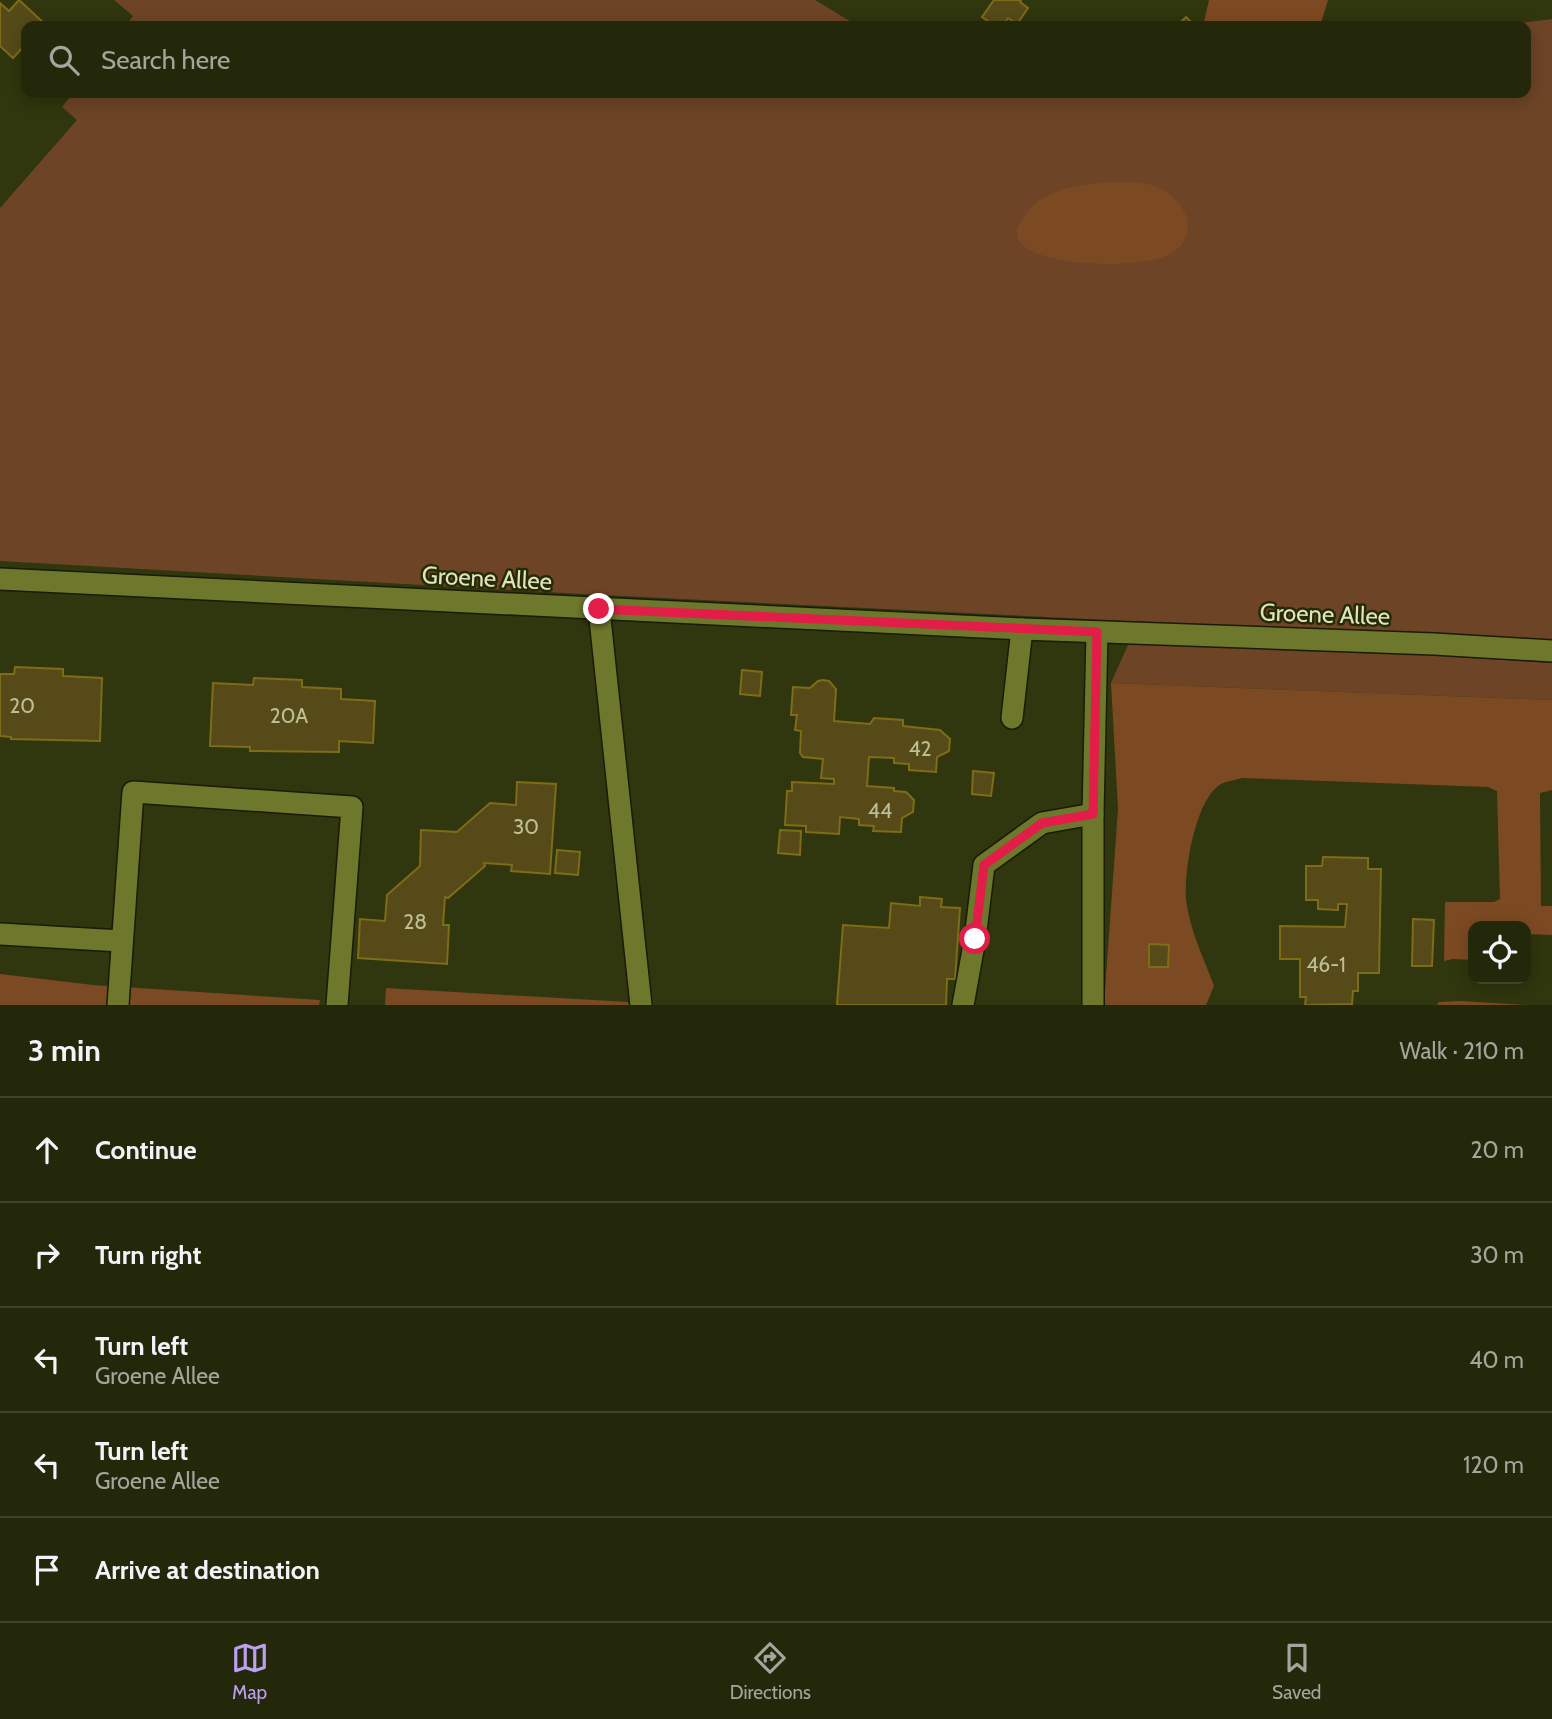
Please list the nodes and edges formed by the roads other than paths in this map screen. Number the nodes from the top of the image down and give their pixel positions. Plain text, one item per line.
1 (0, 579) edge
2 (599, 609) junction
3 (1022, 629) junction
4 (1097, 632) junction
5 (1552, 651) edge
6 (1012, 718) dead end
7 (1093, 814) junction
8 (0, 934) edge
9 (121, 941) junction
10 (118, 1005) edge
11 (337, 1005) edge
12 (641, 1005) edge
13 (963, 1005) edge
14 (1093, 1005) edge

1 - 2 street, Groene Allee
2 - 3 street, Groene Allee
2 - 12 street
3 - 4 street, Groene Allee
3 - 6 street
4 - 5 street, Groene Allee
4 - 7 street
7 - 13 street
7 - 14 street
8 - 9 street
9 - 10 street
9 - 11 street

